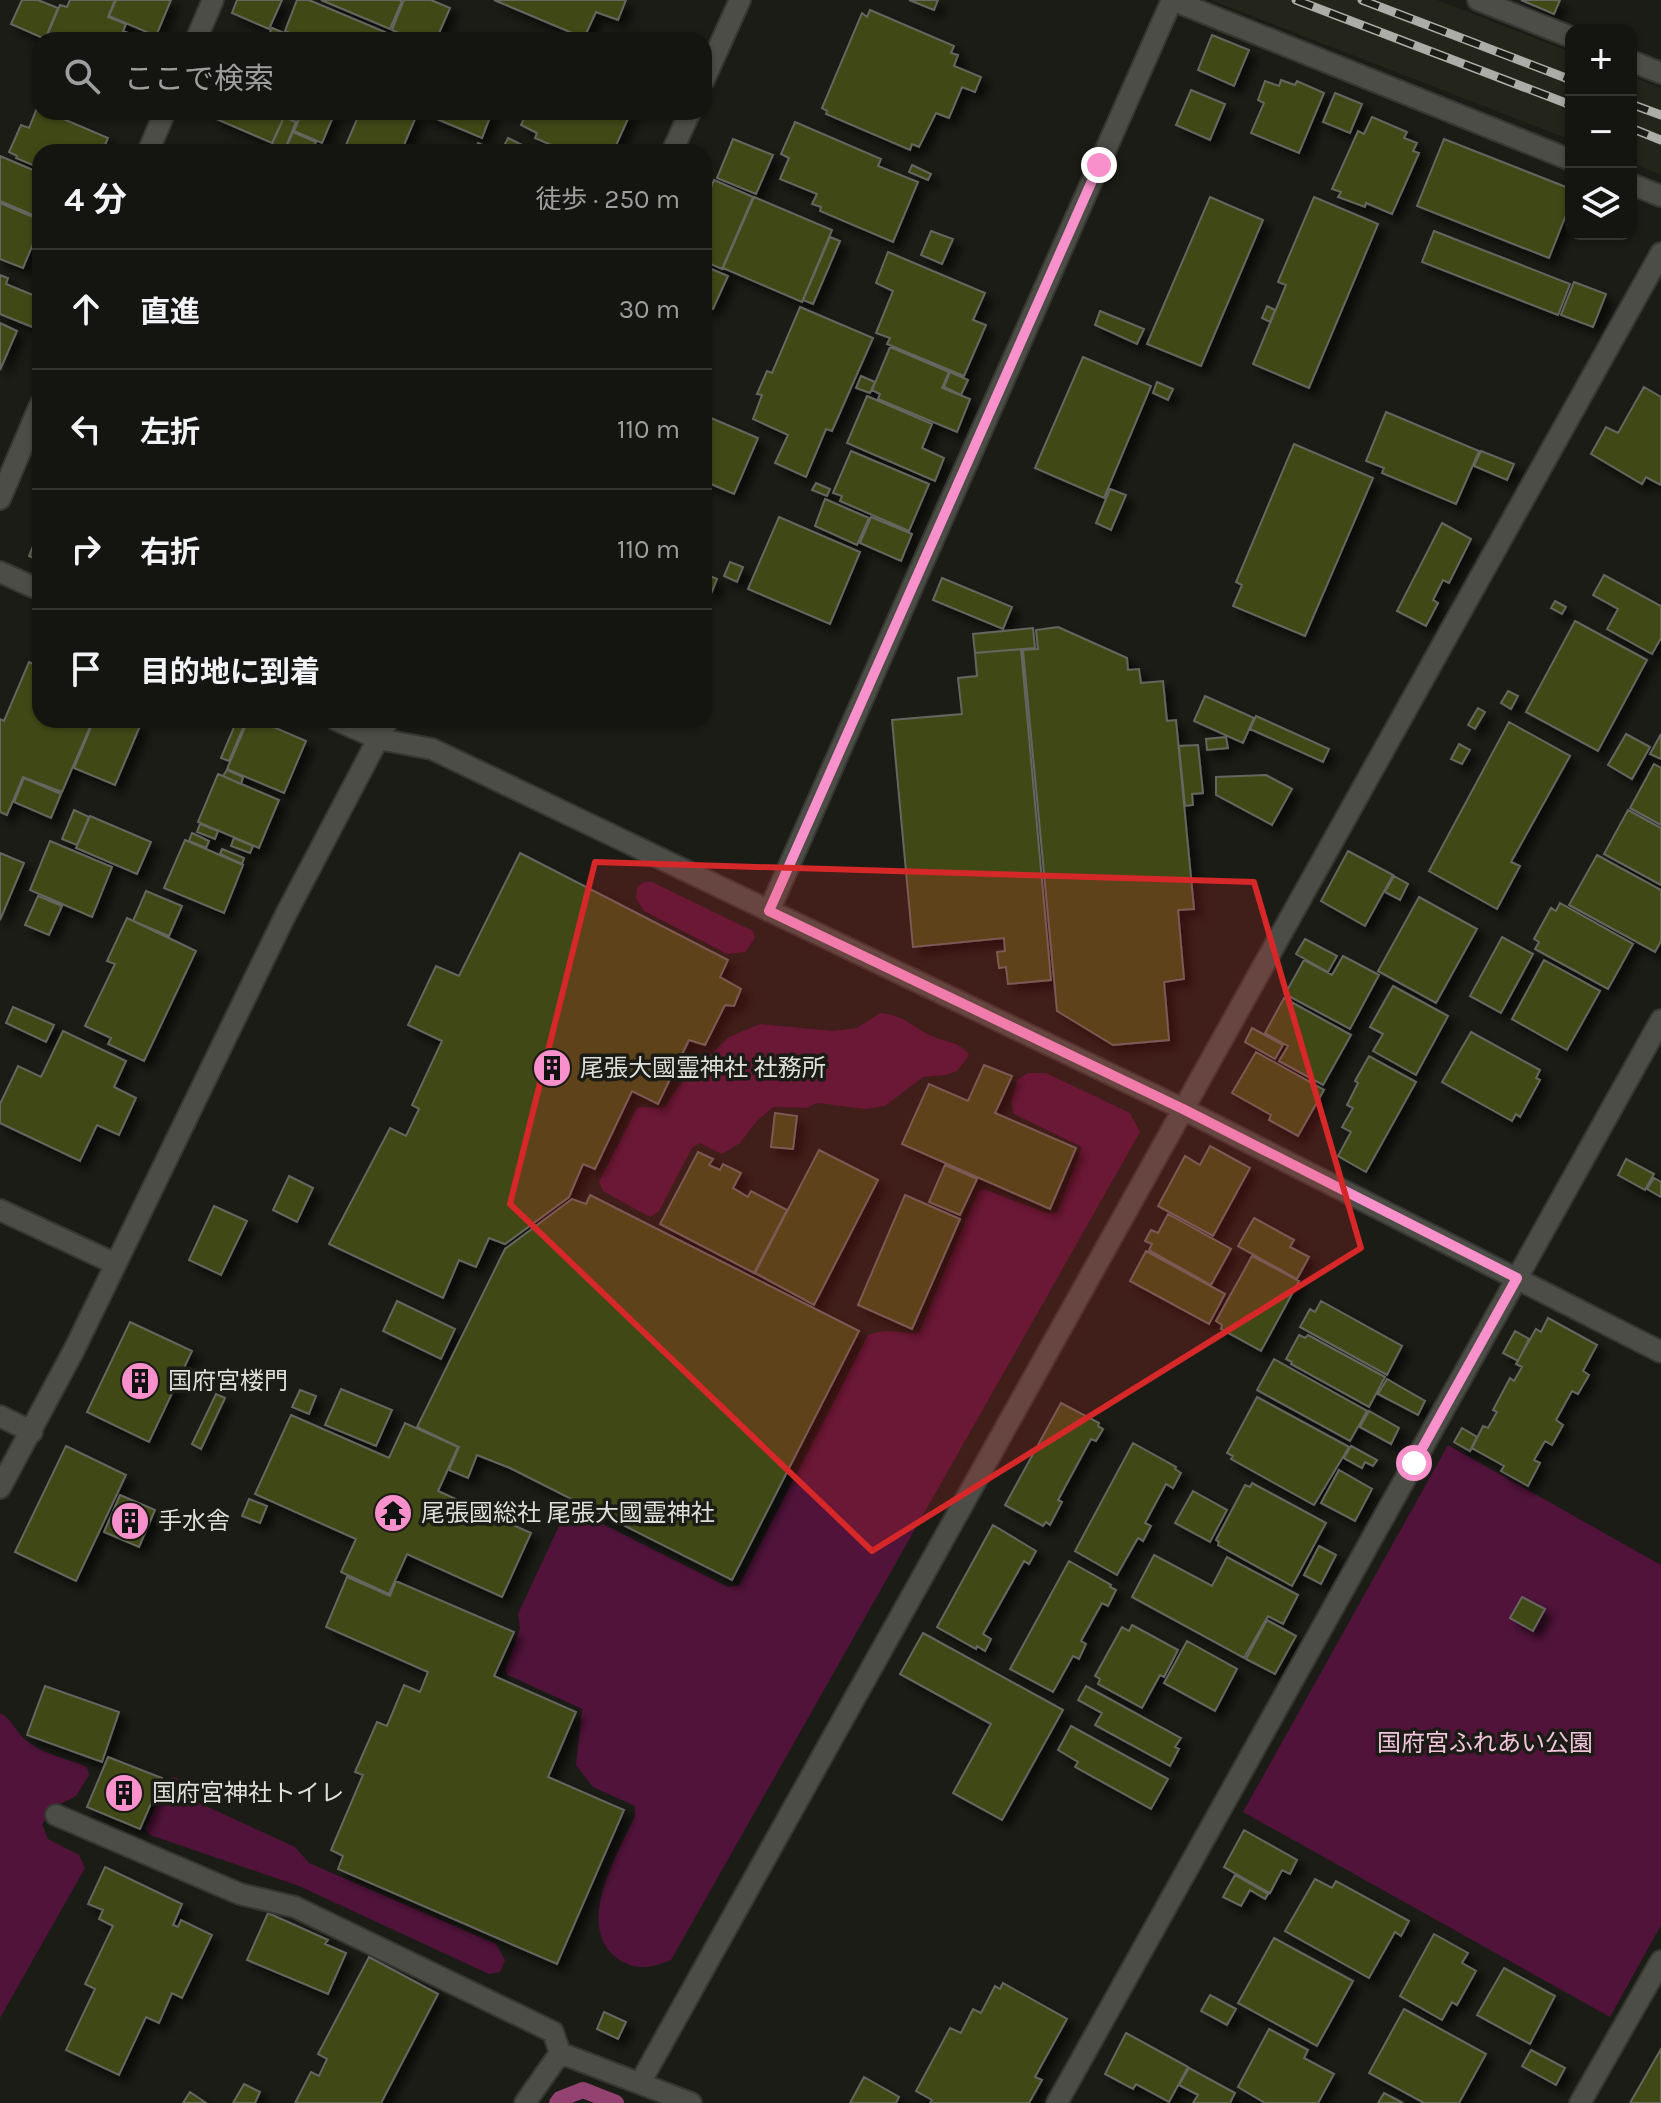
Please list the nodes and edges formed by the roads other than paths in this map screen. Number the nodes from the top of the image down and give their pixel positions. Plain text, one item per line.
1 (213, 0) edge
2 (740, 0) edge
3 (1172, 0) edge
4 (1478, 0) edge
5 (199, 32) edge
6 (1565, 35) edge
7 (712, 62) edge
8 (1637, 63) edge
9 (1661, 73) edge
10 (162, 120) edge
11 (686, 120) edge
12 (151, 144) edge
13 (676, 144) edge
14 (1565, 158) edge
15 (1637, 186) edge
16 (1661, 196) edge
17 (1661, 253) edge
18 (32, 424) edge
19 (0, 499) edge
20 (0, 572) edge
21 (32, 586) edge
22 (354, 728) edge
23 (384, 728) edge
24 (379, 739) junction
25 (769, 911) junction
26 (1661, 1020) edge
27 (1183, 1109) junction
28 (0, 1210) edge
29 (116, 1264) junction
30 (1517, 1278) junction
31 (1661, 1352) edge
32 (0, 1416) edge
33 (32, 1432) junction
34 (0, 1488) edge
35 (56, 1815) dead end
36 (1661, 1961) edge
37 (560, 2053) junction
38 (640, 2083) junction
39 (525, 2103) edge
40 (691, 2103) edge
41 (1057, 2103) edge
42 (1580, 2103) edge

1 - 5 street
2 - 7 street
3 - 14 street
3 - 25 street
4 - 6 street
8 - 9 street
10 - 12 street
11 - 13 street
15 - 16 street
17 - 27 street
18 - 19 street
20 - 21 street
22 - 24 street
23 - 24 street
24 - 25 street
24 - 29 street
25 - 27 street
26 - 30 street
27 - 30 street
27 - 38 street
28 - 29 street
29 - 33 street
30 - 31 street
30 - 41 street
32 - 33 street
33 - 34 street
35 - 37 street
36 - 42 street
37 - 38 street
37 - 39 street
38 - 40 street

